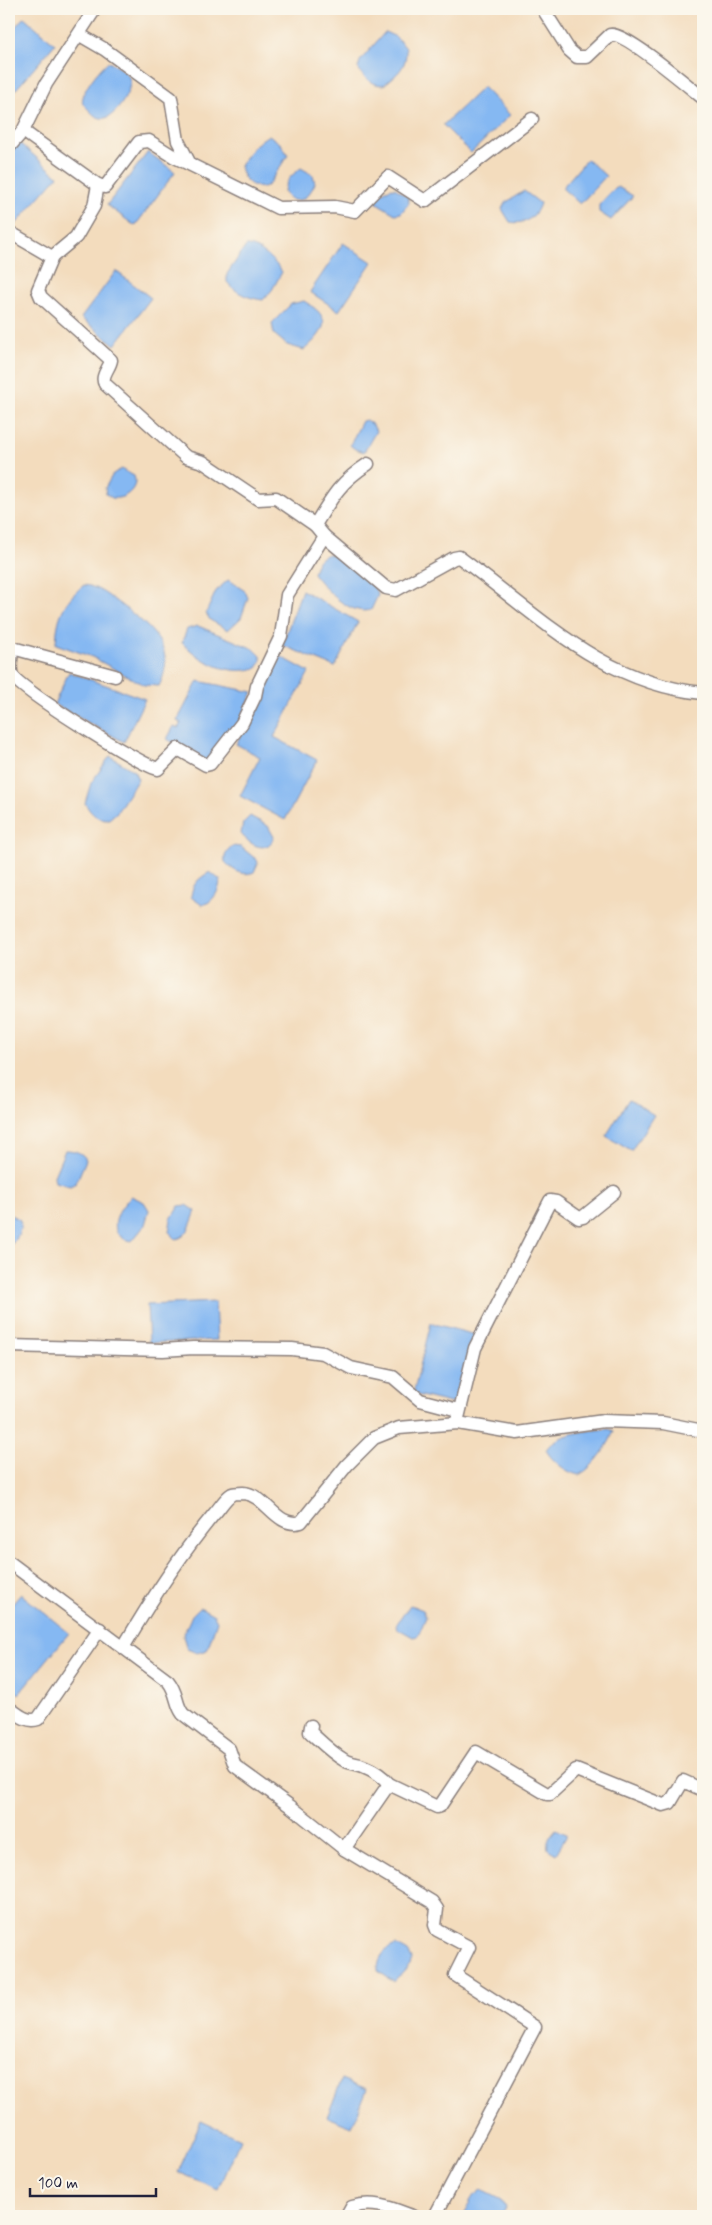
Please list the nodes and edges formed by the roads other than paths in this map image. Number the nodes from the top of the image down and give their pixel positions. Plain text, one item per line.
1 (95, 9) edge
2 (543, 9) edge
3 (80, 35) junction
4 (703, 98) edge
5 (532, 119) dead end
6 (23, 131) junction
7 (9, 147) edge
8 (190, 164) junction
9 (98, 185) junction
10 (9, 232) edge
11 (52, 257) junction
12 (368, 464) dead end
13 (316, 525) junction
14 (324, 536) junction
15 (11, 648) edge
16 (115, 676) dead end
17 (703, 693) edge
18 (614, 1192) dead end
19 (9, 1346) edge
20 (458, 1417) junction
21 (703, 1431) edge
22 (9, 1562) edge
23 (100, 1629) junction
24 (124, 1646) junction
25 (9, 1708) edge
26 (311, 1726) dead end
27 (389, 1784) junction
28 (703, 1790) edge
29 (344, 1850) junction
30 (347, 2216) edge
31 (412, 2216) edge
32 (435, 2216) edge

1 - 3 street
2 - 4 street
3 - 6 street
3 - 8 street
5 - 8 street
6 - 7 street
6 - 9 street
8 - 9 street
9 - 11 street
10 - 11 street
11 - 13 street
12 - 13 street
13 - 14 street
14 - 15 street
14 - 17 street
15 - 16 street
18 - 20 street
19 - 20 street
20 - 21 street
20 - 24 street
22 - 23 street
23 - 24 street
23 - 25 street
24 - 29 street
26 - 27 street
27 - 28 street
27 - 29 street
29 - 32 street
30 - 31 street

